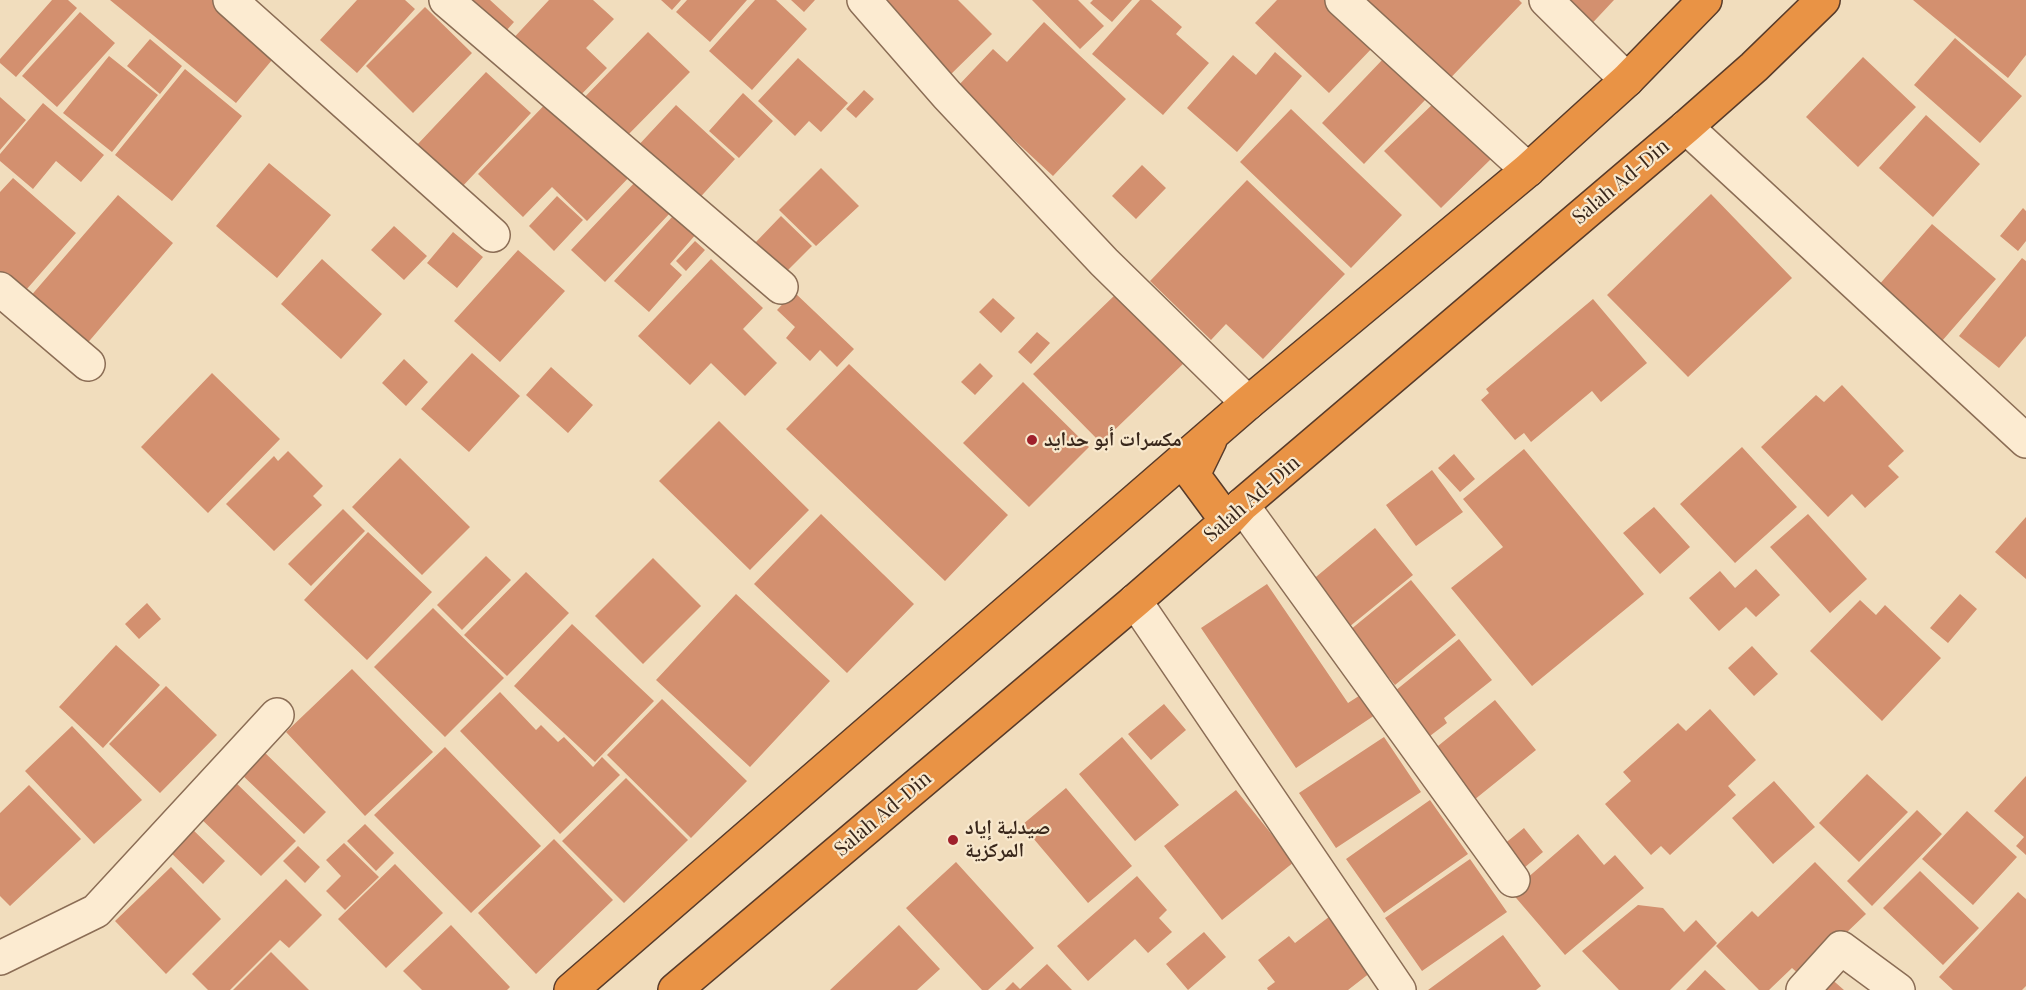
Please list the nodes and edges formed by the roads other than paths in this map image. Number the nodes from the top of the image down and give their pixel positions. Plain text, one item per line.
1 (230, 0) edge
2 (446, 0) edge
3 (864, 0) edge
4 (1342, 0) edge
5 (1546, 0) edge
6 (1705, 0) edge
7 (1822, 0) edge
8 (1627, 80) junction
9 (1686, 127) junction
10 (1528, 170) junction
11 (493, 235) dead end
12 (781, 287) dead end
13 (0, 289) edge
14 (88, 364) dead end
15 (1248, 403) junction
16 (1212, 435) junction
17 (2026, 441) edge
18 (1235, 513) junction
19 (1135, 601) junction
20 (277, 715) dead end
21 (1513, 880) dead end
22 (0, 958) edge
23 (571, 990) edge
24 (675, 990) edge
25 (1399, 990) edge
26 (1803, 990) edge
27 (1898, 990) edge

1 - 11 street
2 - 12 street
3 - 15 street
4 - 10 street
5 - 8 street
6 - 8 highway
7 - 9 highway, Salah Ad-Din
8 - 10 highway
9 - 17 street
9 - 18 highway, Salah Ad-Din
10 - 15 highway
13 - 14 street
15 - 16 highway
16 - 18 highway
16 - 23 highway
18 - 19 highway, Salah Ad-Din
18 - 21 street
19 - 24 highway, Salah Ad-Din
19 - 25 street
20 - 22 street
26 - 27 street

